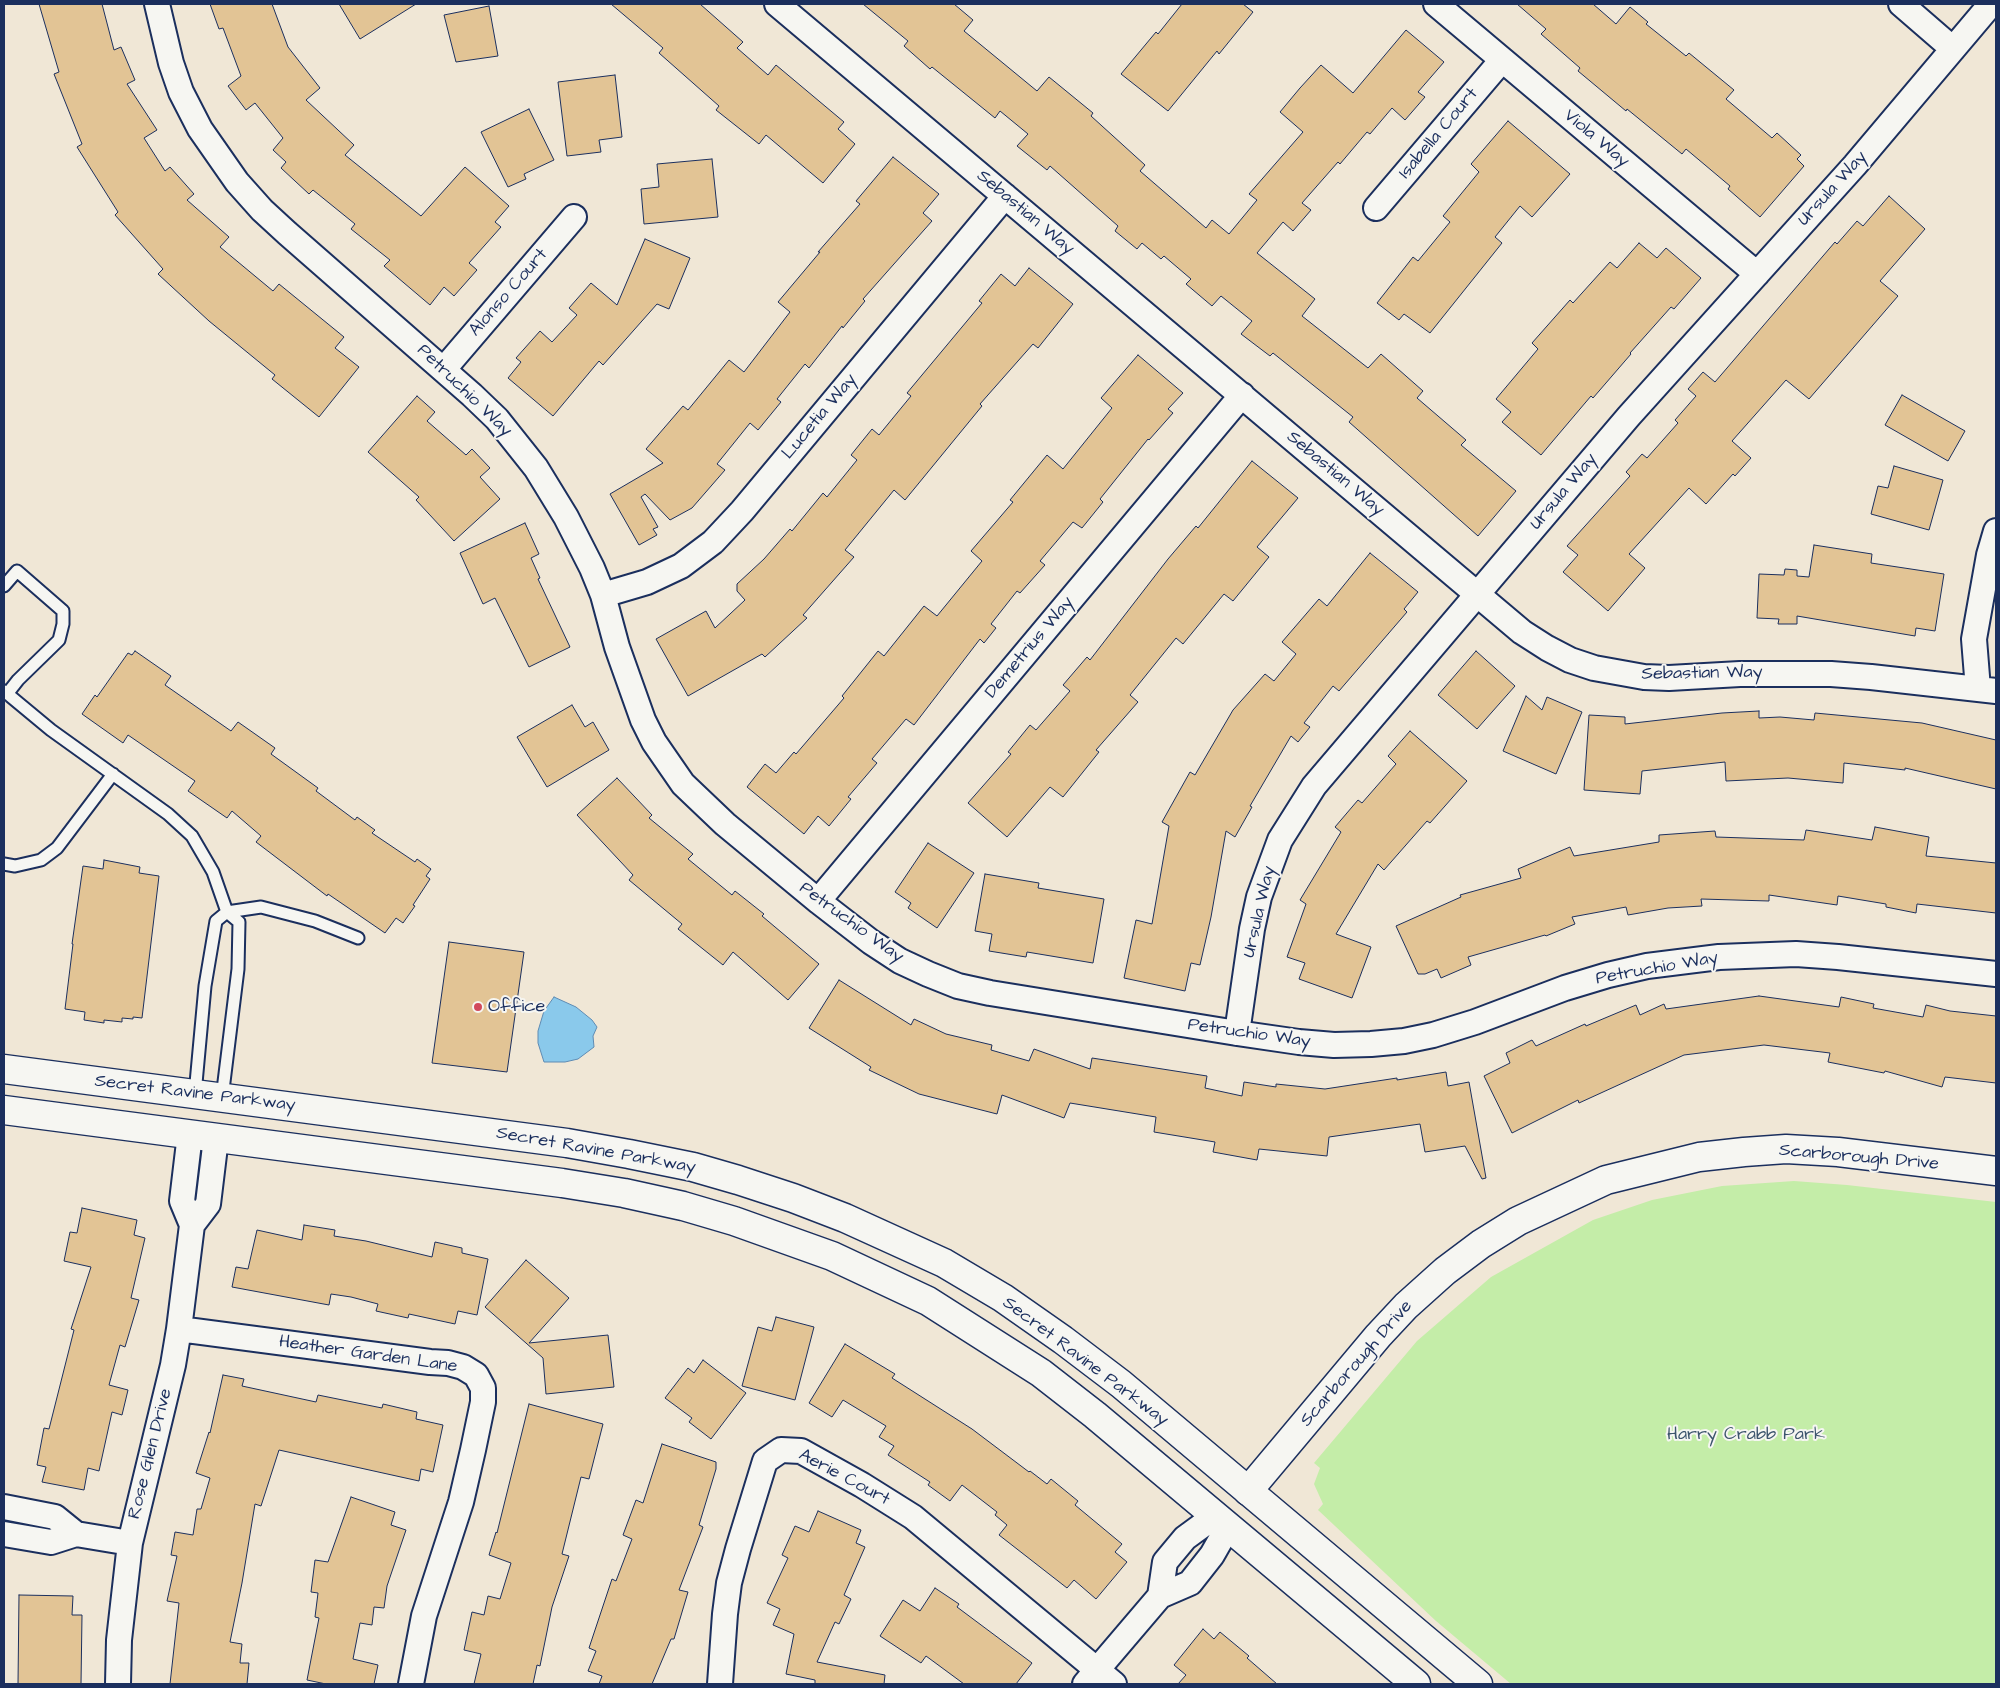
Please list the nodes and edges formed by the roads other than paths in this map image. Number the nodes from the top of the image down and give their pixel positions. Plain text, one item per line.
1 (157, 4) edge
2 (777, 4) edge
3 (1436, 4) edge
4 (1901, 4) edge
5 (1991, 4) edge
6 (1953, 49) junction
7 (1502, 60) junction
8 (1006, 196) junction
9 (1376, 208) dead end
10 (574, 217) dead end
11 (1757, 274) junction
12 (444, 369) junction
13 (1242, 395) junction
14 (1996, 531) edge
15 (4, 586) edge
16 (1478, 594) junction
17 (603, 595) junction
18 (1987, 690) edge
19 (5, 693) edge
20 (113, 774) junction
21 (4, 864) edge
22 (818, 901) junction
23 (227, 912) junction
24 (358, 938) dead end
25 (1996, 974) edge
26 (1237, 1033) junction
27 (4, 1069) edge
28 (195, 1094) junction
29 (222, 1098) junction
30 (4, 1110) edge
31 (190, 1134) junction
32 (216, 1138) junction
33 (1996, 1171) edge
34 (192, 1225) junction
35 (179, 1329) junction
36 (1248, 1491) junction
37 (14, 1509) edge
38 (1222, 1521) junction
39 (76, 1534) junction
40 (12, 1536) edge
41 (130, 1543) junction
42 (1160, 1596) junction
43 (1099, 1680) edge
44 (118, 1684) edge
45 (410, 1684) edge
46 (720, 1684) edge
47 (1416, 1684) edge
48 (1478, 1684) edge

1 - 12 street, Petruchio Way
2 - 8 street, Sebastian Way
3 - 7 street, Viola Way
4 - 6 street
5 - 6 street, Ursula Way
6 - 11 street, Ursula Way
7 - 9 street, Isabella Court
7 - 11 street, Viola Way
8 - 13 street, Sebastian Way
8 - 17 street, Lucetia Way
10 - 12 street, Alonso Court
11 - 16 street, Ursula Way
12 - 17 street, Petruchio Way
13 - 16 street, Sebastian Way
13 - 22 street, Demetrius Way
14 - 18 street
15 - 19 lane
16 - 18 street, Sebastian Way
16 - 26 street, Ursula Way
17 - 22 street, Petruchio Way
19 - 20 lane
20 - 21 lane
20 - 23 lane
22 - 26 street, Petruchio Way
23 - 24 lane
23 - 28 lane
23 - 29 lane
25 - 26 street, Petruchio Way
27 - 28 main road, Secret Ravine Parkway
28 - 29 main road, Secret Ravine Parkway
28 - 31 main road
29 - 32 main road
29 - 36 main road, Secret Ravine Parkway
30 - 31 main road, Secret Ravine Parkway
31 - 32 main road, Secret Ravine Parkway
31 - 34 street, Rose Glen Drive
32 - 34 street
32 - 38 main road, Secret Ravine Parkway
33 - 36 main road, Scarborough Drive
34 - 35 street, Rose Glen Drive
35 - 41 street, Rose Glen Drive
35 - 45 street, Heather Garden Lane
36 - 38 main road, Scarborough Drive
36 - 48 main road, Secret Ravine Parkway
37 - 39 street
37 - 40 street
38 - 42 street
38 - 42 street
38 - 47 main road, Secret Ravine Parkway
39 - 40 street
39 - 41 street
41 - 44 street, Rose Glen Drive
42 - 43 street
43 - 46 street, Aerie Court

